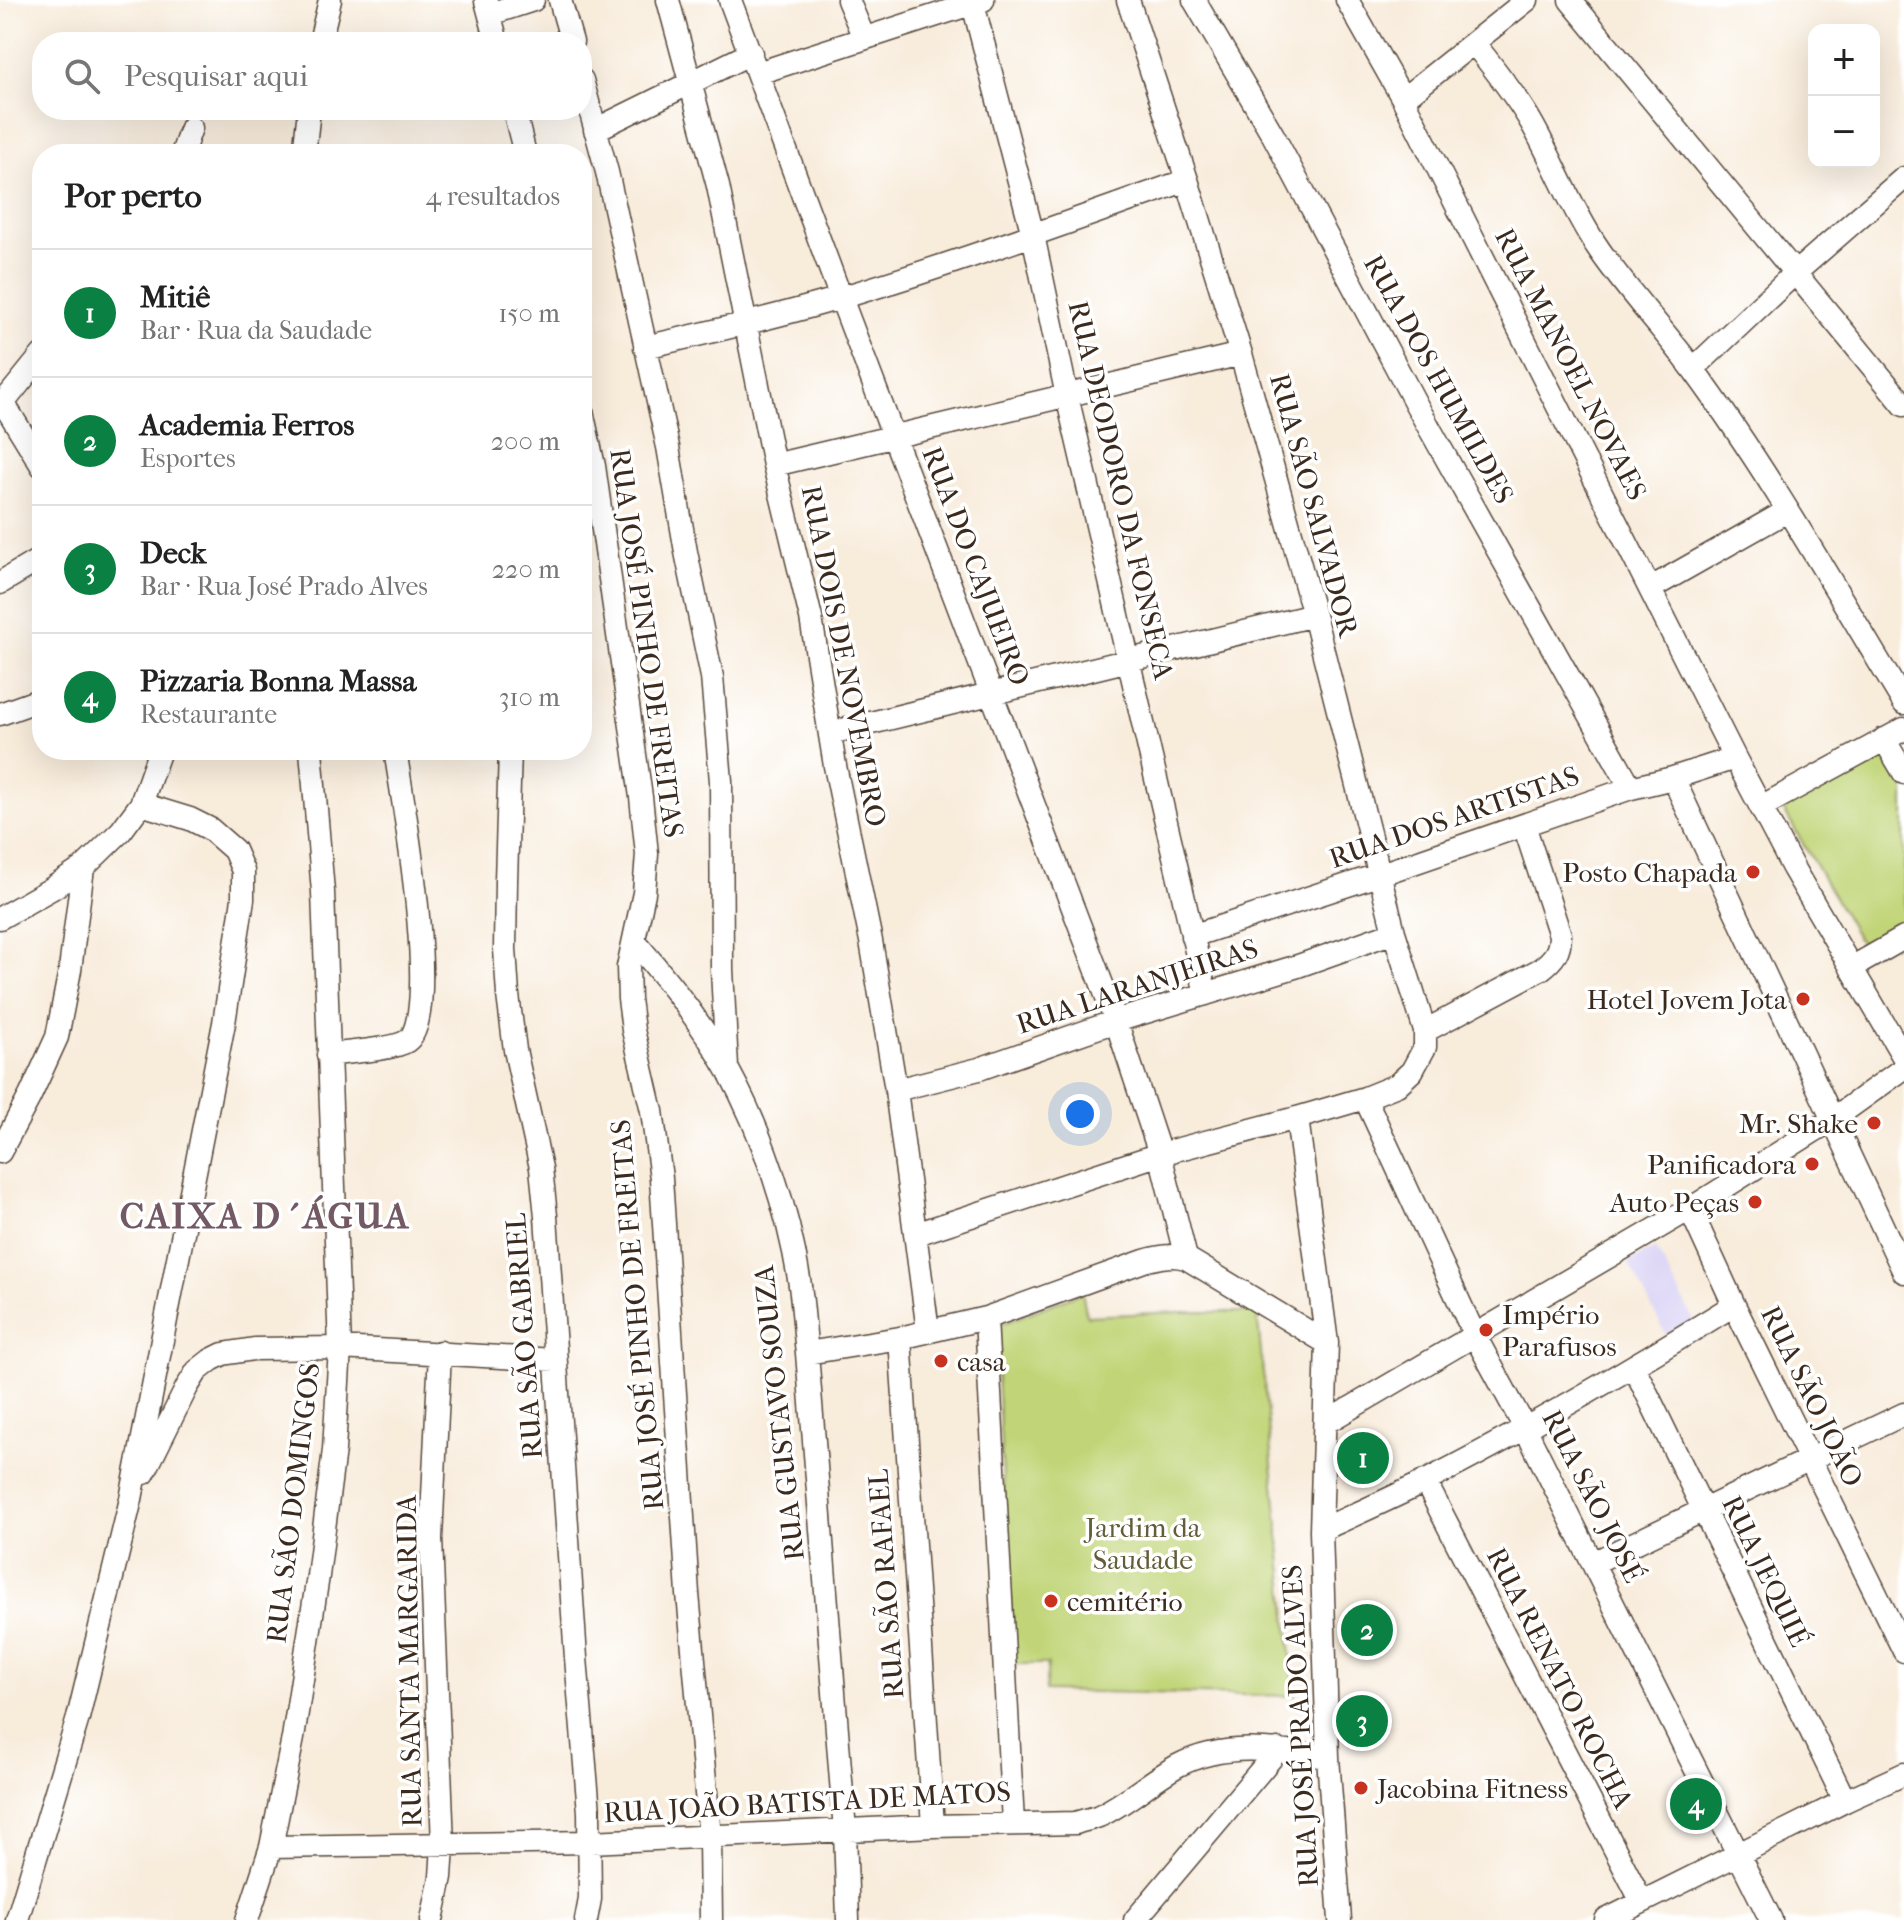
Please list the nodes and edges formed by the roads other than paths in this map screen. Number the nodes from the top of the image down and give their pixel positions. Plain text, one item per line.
1 (330, 0) edge
2 (533, 0) edge
3 (560, 0) edge
4 (668, 0) edge
5 (730, 0) edge
6 (848, 0) edge
7 (1128, 0) edge
8 (1194, 0) edge
9 (1347, 0) edge
10 (1527, 0) edge
11 (1570, 0) edge
12 (976, 1) edge
13 (488, 7) edge
14 (322, 32) edge
15 (494, 32) edge
16 (569, 32) edge
17 (864, 38) junction
18 (1474, 43) junction
19 (755, 63) junction
20 (691, 82) junction
21 (1403, 99) junction
22 (592, 118) edge
23 (308, 120) edge
24 (516, 120) edge
25 (191, 128) dead end
26 (595, 130) junction
27 (185, 144) edge
28 (305, 144) edge
29 (522, 144) edge
30 (1904, 178) edge
31 (1187, 180) junction
32 (1033, 235) junction
33 (1794, 274) junction
34 (841, 298) junction
35 (746, 324) junction
36 (645, 347) junction
37 (1241, 354) junction
38 (32, 368) edge
39 (1693, 369) junction
40 (1067, 396) junction
41 (1904, 405) edge
42 (2, 406) edge
43 (895, 435) junction
44 (32, 451) edge
45 (592, 461) edge
46 (774, 465) junction
47 (1787, 511) junction
48 (32, 564) edge
49 (0, 583) edge
50 (1651, 588) junction
51 (1314, 615) junction
52 (1128, 660) junction
53 (992, 695) junction
54 (32, 703) edge
55 (1904, 703) edge
56 (0, 714) edge
57 (830, 733) junction
58 (1894, 734) edge
59 (1735, 758) junction
60 (156, 760) edge
61 (312, 760) edge
62 (396, 760) edge
63 (510, 760) edge
64 (1904, 773) edge
65 (1673, 778) junction
66 (1631, 788) junction
67 (141, 804) junction
68 (1761, 807) junction
69 (1524, 825) junction
70 (83, 868) junction
71 (1378, 875) junction
72 (0, 918) edge
73 (1394, 932) junction
74 (1192, 936) junction
75 (1904, 938) edge
76 (634, 941) junction
77 (1851, 968) junction
78 (1206, 994) junction
79 (1116, 1021) junction
80 (1425, 1031) junction
81 (328, 1055) junction
82 (1904, 1058) edge
83 (1904, 1068) edge
84 (727, 1070) junction
85 (896, 1090) junction
86 (1365, 1098) junction
87 (1297, 1118) junction
88 (1833, 1119) junction
89 (0, 1152) edge
90 (1160, 1154) junction
91 (1690, 1209) junction
92 (916, 1234) junction
93 (1186, 1258) junction
94 (1904, 1272) edge
95 (1734, 1305) junction
96 (986, 1318) junction
97 (928, 1331) junction
98 (1475, 1336) junction
99 (900, 1338) junction
100 (1327, 1343) junction
101 (340, 1348) junction
102 (440, 1352) junction
103 (807, 1353) junction
104 (555, 1360) junction
105 (1634, 1367) junction
106 (1904, 1414) edge
107 (1325, 1423) junction
108 (1525, 1428) junction
109 (1810, 1459) junction
110 (1425, 1481) junction
111 (131, 1499) junction
112 (1704, 1511) junction
113 (1321, 1530) junction
114 (1593, 1563) junction
115 (1904, 1651) edge
116 (1278, 1750) junction
117 (1328, 1757) junction
118 (1904, 1774) edge
119 (1845, 1801) junction
120 (1013, 1823) junction
121 (933, 1826) junction
122 (845, 1831) junction
123 (710, 1837) junction
124 (590, 1842) junction
125 (443, 1845) junction
126 (271, 1847) junction
127 (1738, 1854) junction
128 (1642, 1902) junction
129 (17, 1920) edge
130 (247, 1920) edge
131 (432, 1920) edge
132 (586, 1920) edge
133 (711, 1920) edge
134 (848, 1920) edge
135 (1135, 1920) edge
136 (1340, 1920) edge
137 (1606, 1920) edge
138 (1771, 1920) edge

1 - 14 street
2 - 13 street
3 - 16 street
4 - 20 street, RUA DOIS DE NOVEMBRO
5 - 19 street, RUA DO CAJUEIRO
6 - 17 street
7 - 31 street, RUA SÃO SALVADOR
8 - 66 street, RUA DOS HUMILDES
9 - 21 street, RUA MANOEL NOVAES
10 - 18 street
11 - 33 street
12 - 17 street
12 - 32 street, RUA DEODORO DA FONSECA
13 - 15 street
17 - 19 street
18 - 21 street
18 - 39 street
19 - 20 street
19 - 34 street, RUA DO CAJUEIRO
20 - 26 street
20 - 35 street, RUA DOIS DE NOVEMBRO
21 - 50 street, RUA MANOEL NOVAES
22 - 26 street
23 - 28 street
24 - 29 street
25 - 27 street
26 - 36 street
30 - 33 street
31 - 32 street
31 - 37 street, RUA SÃO SALVADOR
32 - 34 street
32 - 40 street, RUA DEODORO DA FONSECA
33 - 39 street
33 - 41 street
34 - 35 street
34 - 43 street, RUA DO CAJUEIRO
35 - 36 street
35 - 46 street, RUA DOIS DE NOVEMBRO
36 - 84 street
37 - 40 street
37 - 51 street, RUA SÃO SALVADOR
38 - 42 street
39 - 47 street
40 - 43 street
40 - 52 street, RUA DEODORO DA FONSECA
42 - 44 street
43 - 46 street
43 - 53 street, RUA DO CAJUEIRO
45 - 76 street, RUA JOSÉ PINHO DE FREITAS
46 - 57 street, RUA DOIS DE NOVEMBRO
47 - 50 street
47 - 55 street
48 - 49 street
50 - 59 street, RUA MANOEL NOVAES
51 - 52 street
51 - 71 street, RUA SÃO SALVADOR
52 - 53 street
52 - 74 street, RUA DEODORO DA FONSECA
53 - 57 street
53 - 79 street, RUA DO CAJUEIRO
54 - 56 street
57 - 85 street, RUA DOIS DE NOVEMBRO
58 - 64 street
58 - 68 street
59 - 65 street, RUA DOS ARTISTAS
59 - 68 street, RUA MANOEL NOVAES
60 - 67 street
61 - 81 street, RUA SÃO DOMINGOS
62 - 81 street
63 - 104 street, RUA SÃO GABRIEL
65 - 66 street, RUA DOS ARTISTAS
65 - 88 street
66 - 69 street, RUA DOS ARTISTAS
67 - 70 street
67 - 111 street
68 - 77 street, RUA MANOEL NOVAES
69 - 71 street, RUA DOS ARTISTAS
69 - 80 street
70 - 72 street
70 - 89 street
71 - 73 street, RUA SÃO SALVADOR
71 - 74 street, RUA DOS ARTISTAS
73 - 78 street, RUA LARANJEIRAS
73 - 80 street, RUA SÃO SALVADOR
74 - 78 street, RUA DEODORO DA FONSECA
75 - 77 street
76 - 84 street, RUA GUSTAVO SOUZA
76 - 123 street, RUA JOSÉ PINHO DE FREITAS
77 - 82 street, RUA MANOEL NOVAES
78 - 79 street, RUA LARANJEIRAS
79 - 85 street, RUA LARANJEIRAS
79 - 90 street, RUA DO CAJUEIRO
80 - 86 street
81 - 101 street, RUA SÃO DOMINGOS
83 - 88 street
84 - 103 street, RUA GUSTAVO SOUZA
85 - 92 street, RUA DOIS DE NOVEMBRO
86 - 87 street
86 - 98 street, RUA SÃO JOSÉ
87 - 90 street
87 - 100 street, RUA JOSÉ PRADO ALVES
88 - 91 street
88 - 94 street
90 - 92 street
90 - 93 street, RUA DO CAJUEIRO
91 - 95 street, RUA SÃO JOÃO
91 - 98 street
92 - 97 street, RUA DOIS DE NOVEMBRO
93 - 96 street
93 - 100 street
95 - 105 street
95 - 109 street, RUA SÃO JOÃO
96 - 97 street
96 - 120 street
97 - 99 street
98 - 107 street
98 - 108 street, RUA SÃO JOSÉ
99 - 103 street
99 - 121 street, RUA SÃO RAFAEL
100 - 107 street, RUA JOSÉ PRADO ALVES
101 - 102 street
101 - 111 street
101 - 126 street, RUA SÃO DOMINGOS
102 - 104 street
102 - 125 street, RUA SANTA MARGARIDA
103 - 122 street, RUA GUSTAVO SOUZA
104 - 124 street, RUA SÃO GABRIEL
105 - 108 street
105 - 112 street, RUA JEQUIÉ
106 - 109 street
107 - 113 street, RUA JOSÉ PRADO ALVES
108 - 110 street
108 - 114 street, RUA SÃO JOSÉ
109 - 112 street
109 - 115 street, RUA SÃO JOÃO
110 - 113 street
110 - 128 street, RUA RENATO ROCHA
111 - 129 street
112 - 114 street
112 - 119 street, RUA JEQUIÉ
113 - 117 street, RUA JOSÉ PRADO ALVES
114 - 127 street, RUA SÃO JOSÉ
116 - 117 street, RUA JOÃO BATISTA DE MATOS
116 - 120 street, RUA JOÃO BATISTA DE MATOS
116 - 135 street
117 - 136 street, RUA JOSÉ PRADO ALVES
118 - 119 street
119 - 127 street
120 - 121 street, RUA JOÃO BATISTA DE MATOS
121 - 122 street, RUA JOÃO BATISTA DE MATOS
122 - 123 street, RUA JOÃO BATISTA DE MATOS
122 - 134 street, RUA GUSTAVO SOUZA
123 - 124 street, RUA JOÃO BATISTA DE MATOS
123 - 133 street, RUA JOSÉ PINHO DE FREITAS
124 - 125 street, RUA JOÃO BATISTA DE MATOS
124 - 132 street, RUA SÃO GABRIEL
125 - 126 street, RUA JOÃO BATISTA DE MATOS
125 - 131 street, RUA SANTA MARGARIDA
126 - 130 street, RUA SÃO DOMINGOS
127 - 128 street
127 - 138 street, RUA SÃO JOSÉ
128 - 137 street

